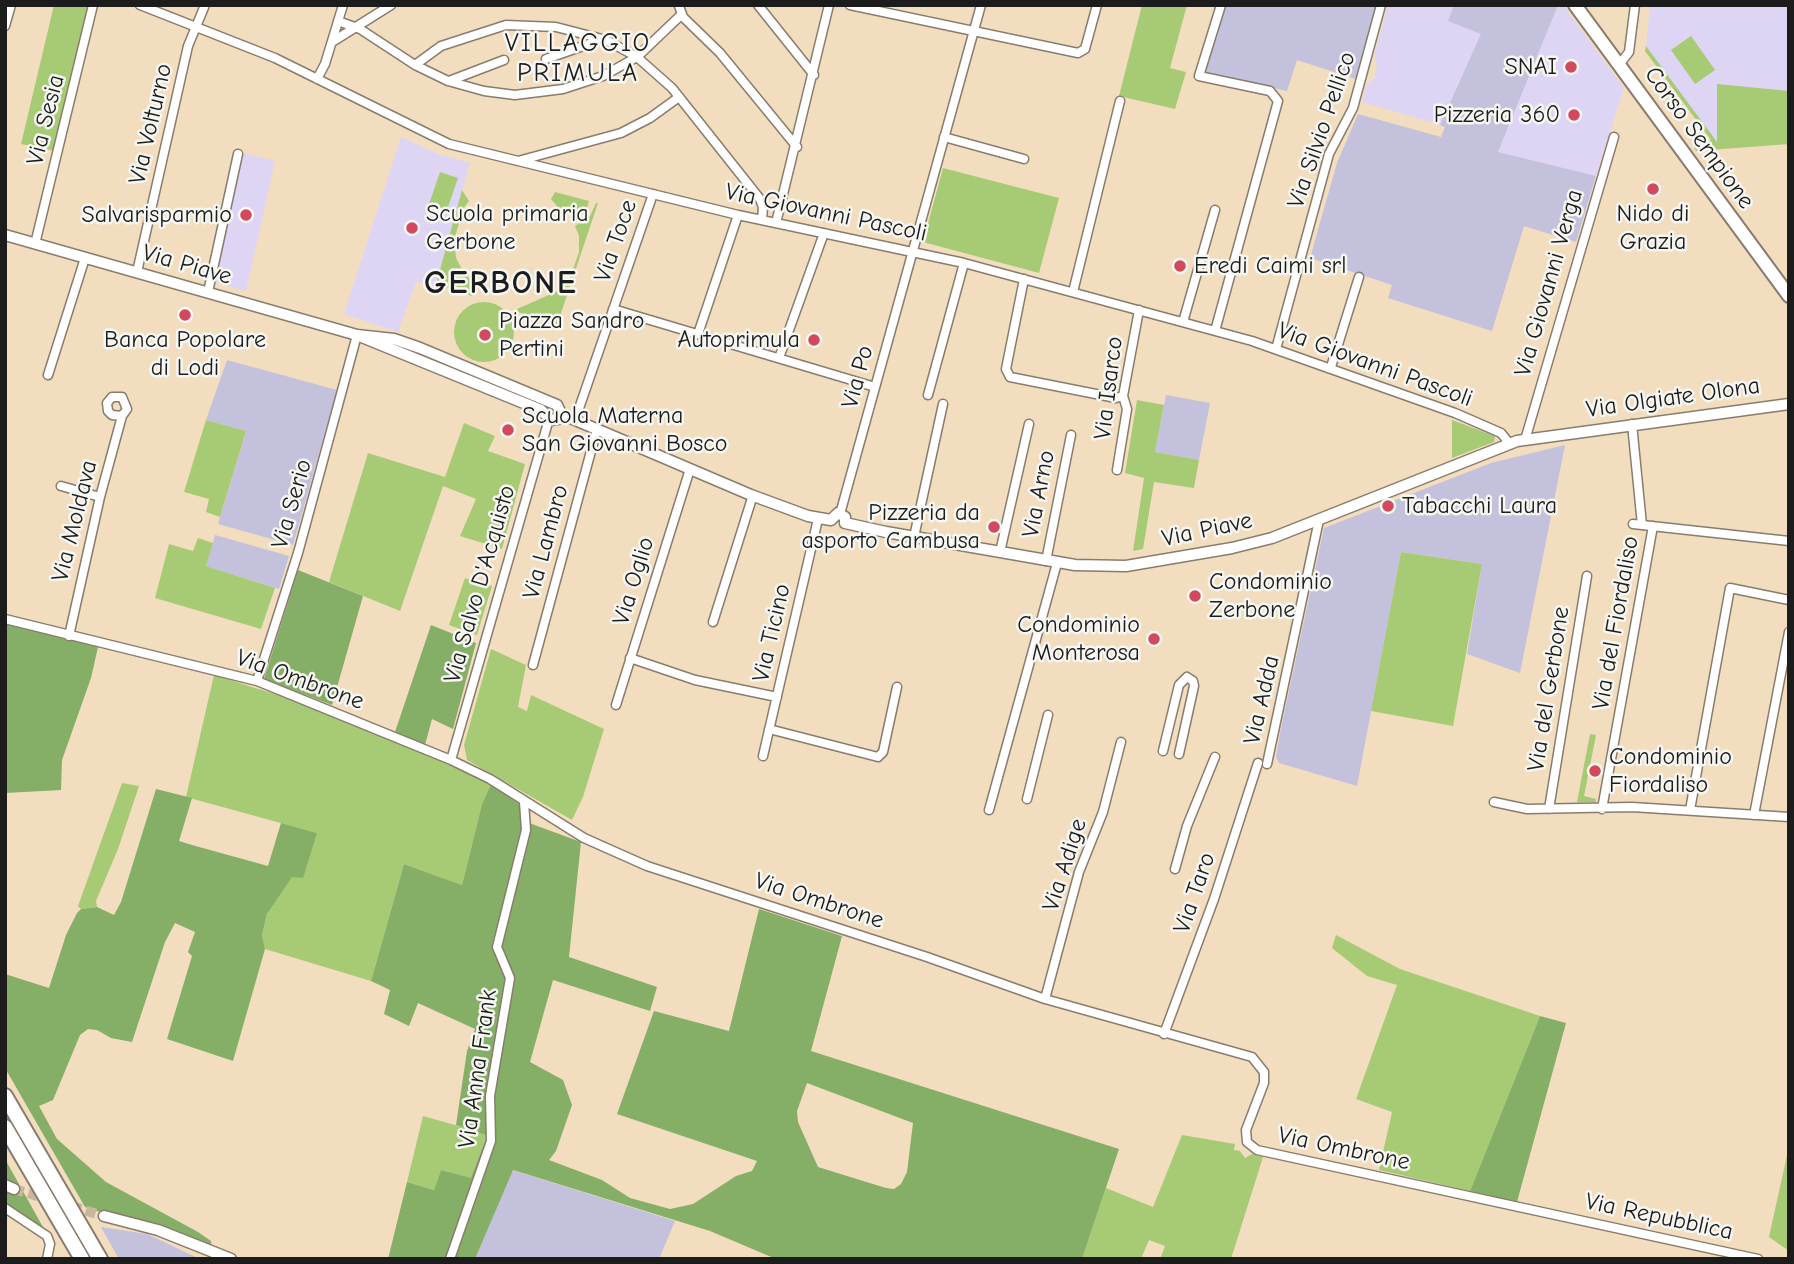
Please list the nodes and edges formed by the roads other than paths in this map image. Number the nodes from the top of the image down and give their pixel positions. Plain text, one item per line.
1 (10, 5) edge
2 (93, 5) edge
3 (140, 5) edge
4 (205, 5) edge
5 (344, 5) edge
6 (391, 5) edge
7 (758, 5) edge
8 (829, 5) edge
9 (850, 5) edge
10 (981, 5) edge
11 (1097, 5) edge
12 (1221, 5) edge
13 (1381, 5) edge
14 (1575, 5) edge
15 (1634, 5) edge
16 (679, 8) edge
17 (338, 21) junction
18 (5, 26) edge
19 (195, 26) junction
20 (358, 27) junction
21 (974, 32) junction
22 (603, 39) junction
23 (332, 42) junction
24 (637, 57) junction
25 (546, 59) dead end
26 (505, 60) dead end
27 (415, 65) junction
28 (1619, 65) junction
29 (814, 75) junction
30 (317, 79) junction
31 (449, 81) junction
32 (679, 97) junction
33 (1120, 101) dead end
34 (944, 137) junction
35 (1614, 137) dead end
36 (797, 148) junction
37 (559, 151) junction
38 (239, 154) dead end
39 (1024, 159) dead end
40 (518, 161) junction
41 (558, 171) junction
42 (653, 194) junction
43 (1215, 210) dead end
44 (738, 215) junction
45 (762, 220) junction
46 (776, 223) junction
47 (824, 233) junction
48 (5, 235) edge
49 (35, 244) junction
50 (912, 251) junction
51 (85, 258) junction
52 (964, 263) junction
53 (137, 272) junction
54 (1359, 276) dead end
55 (1024, 279) junction
56 (208, 292) junction
57 (1073, 292) junction
58 (1789, 296) edge
59 (613, 309) junction
60 (1139, 310) junction
61 (1182, 322) junction
62 (1215, 331) junction
63 (698, 334) junction
64 (357, 335) junction
65 (1276, 349) junction
66 (779, 358) junction
67 (1331, 367) junction
68 (48, 375) dead end
69 (875, 387) junction
70 (928, 395) dead end
71 (1123, 396) junction
72 (943, 404) dead end
73 (1789, 404) edge
74 (549, 412) junction
75 (122, 416) dead end
76 (575, 420) junction
77 (1029, 424) dead end
78 (1632, 424) junction
79 (597, 429) junction
80 (1563, 434) joint
81 (1070, 436) dead end
82 (1525, 440) junction
83 (1510, 444) junction
84 (690, 469) junction
85 (1117, 470) dead end
86 (61, 486) dead end
87 (753, 495) junction
88 (100, 497) junction
89 (818, 519) junction
90 (839, 519) junction
91 (1319, 520) junction
92 (1653, 526) junction
93 (914, 537) junction
94 (1789, 541) edge
95 (1000, 552) junction
96 (1051, 561) junction
97 (1587, 576) dead end
98 (1789, 600) edge
99 (5, 619) edge
100 (713, 621) dead end
101 (1789, 632) edge
102 (69, 636) junction
103 (631, 658) junction
104 (533, 665) dead end
105 (257, 681) junction
106 (897, 687) dead end
107 (776, 697) junction
108 (616, 705) dead end
109 (1048, 715) dead end
110 (769, 729) junction
111 (1121, 742) dead end
112 (1163, 751) dead end
113 (1179, 754) dead end
114 (763, 757) dead end
115 (1215, 757) dead end
116 (451, 760) junction
117 (1263, 763) joint
118 (1027, 799) dead end
119 (524, 802) junction
120 (1494, 802) dead end
121 (1602, 808) junction
122 (1549, 809) junction
123 (989, 810) dead end
124 (1690, 810) junction
125 (1754, 815) junction
126 (1789, 817) edge
127 (1175, 869) dead end
128 (1045, 999) junction
129 (1164, 1034) junction
130 (5, 1096) edge
131 (5, 1127) edge
132 (5, 1208) edge
133 (1551, 1213) joint
134 (104, 1216) tunnel mouth
135 (47, 1259) edge
136 (82, 1259) edge
137 (100, 1259) edge
138 (231, 1259) edge
139 (450, 1259) edge
140 (1758, 1259) edge

1 - 18 street
2 - 49 street, Via Sesia
3 - 19 street, Via Giovanni Pascoli
4 - 19 street, Via Volturno
5 - 17 street
6 - 20 street
7 - 29 street
8 - 29 street
9 - 21 street
10 - 21 street, Via Po
11 - 21 street
12 - 62 street
13 - 65 street, Via Silvio Pellico
14 - 28 main road, Corso Sempione
15 - 28 street
16 - 24 street
16 - 36 street
17 - 20 street
17 - 23 street
19 - 30 street, Via Giovanni Pascoli
19 - 53 street, Via Volturno
20 - 23 street
20 - 27 street
21 - 34 street, Via Po
22 - 24 street
22 - 25 street
22 - 27 street
23 - 30 street
24 - 31 street
24 - 32 street
26 - 31 street
27 - 31 street
28 - 58 main road, Corso Sempione
29 - 36 street
30 - 40 street, Via Giovanni Pascoli
32 - 37 street
32 - 45 street
33 - 57 street
34 - 39 street
34 - 50 street, Via Po
35 - 82 street, Via Giovanni Verga
36 - 46 street
37 - 40 street
37 - 41 street
38 - 56 street
40 - 41 street, Via Giovanni Pascoli
41 - 42 street, Via Giovanni Pascoli
42 - 44 street, Via Giovanni Pascoli
42 - 59 street, Via Toce
43 - 61 street
44 - 45 street, Via Giovanni Pascoli
44 - 63 street
45 - 46 street, Via Giovanni Pascoli
46 - 47 street, Via Giovanni Pascoli
47 - 50 street, Via Giovanni Pascoli
47 - 66 street
48 - 49 street, Via Piave
49 - 51 street, Via Piave
50 - 52 street, Via Giovanni Pascoli
50 - 69 street, Via Po
51 - 53 street, Via Piave
51 - 68 street
52 - 55 street, Via Giovanni Pascoli
52 - 70 street
53 - 56 street, Via Piave
54 - 67 street
55 - 57 street, Via Giovanni Pascoli
55 - 71 street
56 - 64 street, Via Piave
57 - 60 street, Via Giovanni Pascoli
59 - 63 street
59 - 76 street, Via Toce
60 - 61 street, Via Giovanni Pascoli
60 - 71 street, Via Isarco
61 - 62 street, Via Giovanni Pascoli
62 - 65 street, Via Giovanni Pascoli
63 - 66 street
64 - 74 street, Via Piave
64 - 105 street, Via Serio
65 - 67 street, Via Giovanni Pascoli
66 - 69 street
67 - 83 street, Via Giovanni Pascoli
69 - 90 street, Via Po
71 - 85 street, Via Isarco
72 - 93 street
73 - 78 street, Via Olgiate Olona
74 - 76 street, Via Piave
74 - 116 street, Via Salvo D'Acquisto
75 - 88 street, Via Moldava
76 - 79 street, Via Piave
77 - 95 street
78 - 80 street, Via Olgiate Olona
78 - 92 street, Via del Fiordaliso
79 - 84 street, Via Piave
79 - 104 street, Via Lambro
80 - 82 street, Via Piave
81 - 96 street, Via Arno
82 - 83 street, Via Piave
83 - 91 street, Via Piave
84 - 87 street, Via Piave
84 - 103 street, Via Oglio
86 - 88 street
87 - 89 street, Via Piave
87 - 100 street
88 - 102 street, Via Moldava
89 - 90 street, Via Piave
89 - 107 street, Via Ticino
90 - 93 street, Via Piave
91 - 96 street, Via Piave
91 - 117 street, Via Adda
92 - 94 street
92 - 121 street, Via del Fiordaliso
93 - 95 street, Via Piave
95 - 96 street, Via Piave
96 - 123 street, Via Arno
97 - 122 street, Via del Gerbone
98 - 124 street
99 - 102 street, Via Ombrone
101 - 125 street
102 - 105 street, Via Ombrone
103 - 107 street
103 - 108 street, Via Oglio
105 - 116 street, Via Ombrone
106 - 110 street
107 - 110 street, Via Ticino
109 - 118 street
110 - 114 street, Via Ticino
111 - 128 street, Via Adige
112 - 113 street
115 - 127 street
116 - 119 street, Via Ombrone
117 - 129 street, Via Taro
119 - 128 street, Via Ombrone
119 - 139 street, Via Anna Frank
120 - 122 street, Via del Gerbone
121 - 122 street, Via del Gerbone
121 - 124 street, Via del Gerbone
124 - 125 street, Via del Gerbone
125 - 126 street, Via del Gerbone
128 - 129 street, Via Ombrone
129 - 133 street, Via Ombrone
130 - 137 highway
131 - 136 highway
132 - 135 street
133 - 140 street, Via Repubblica
134 - 138 street

